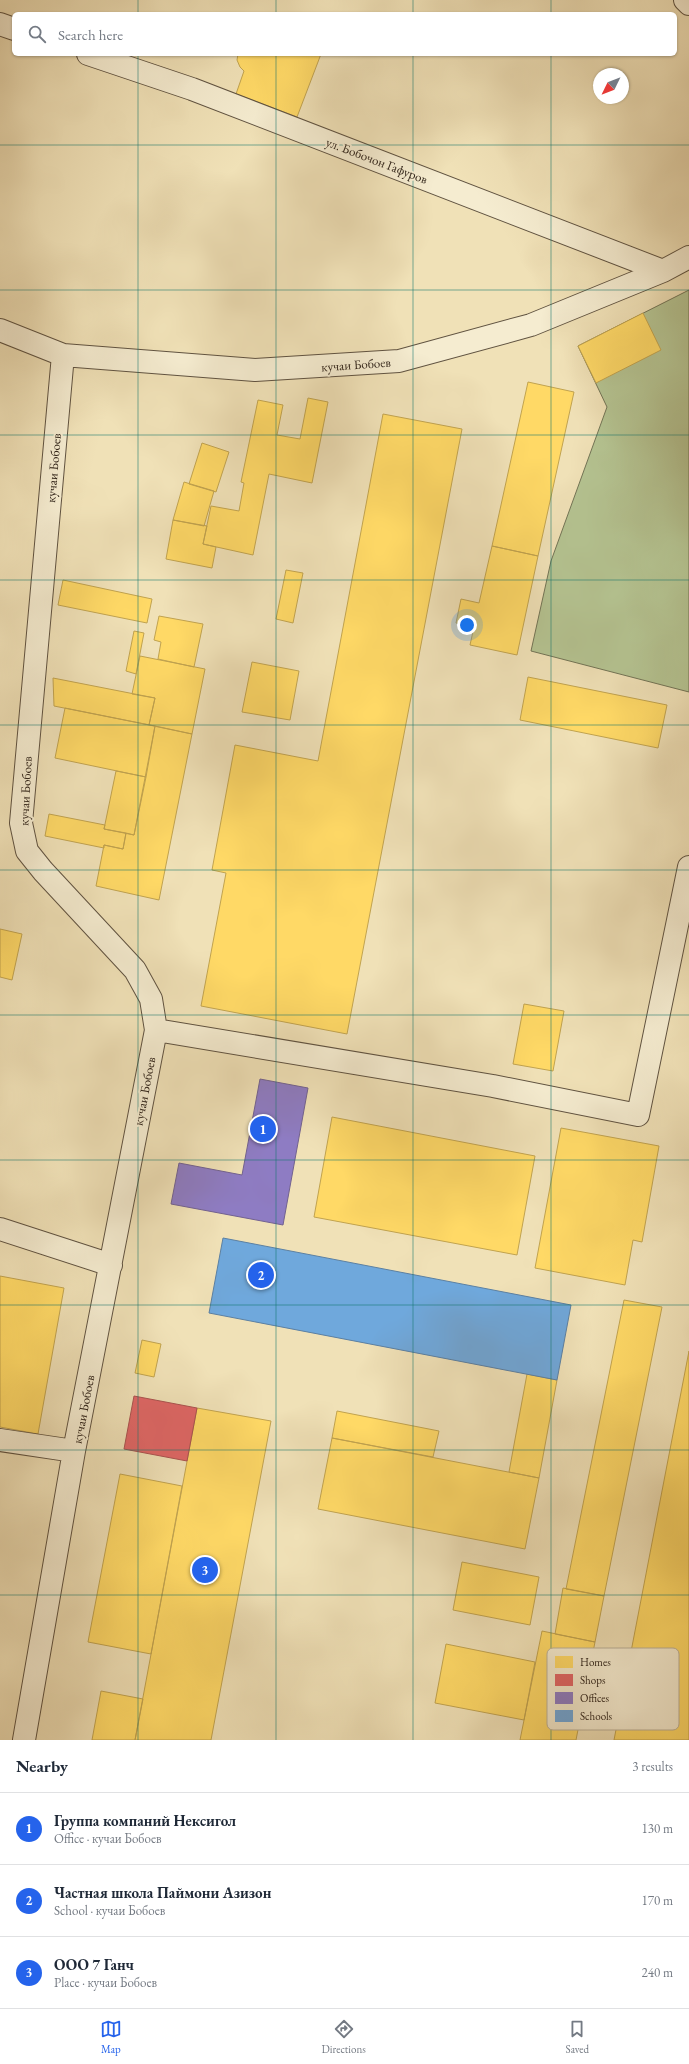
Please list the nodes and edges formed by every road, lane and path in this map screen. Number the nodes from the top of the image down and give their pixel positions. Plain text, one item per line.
1 (685, 0) edge
2 (689, 4) edge
3 (0, 24) edge
4 (12, 28) edge
5 (94, 56) edge
6 (689, 257) edge
7 (663, 271) junction
8 (0, 330) edge
9 (63, 355) junction
10 (689, 867) edge
11 (156, 1030) junction
12 (0, 1229) edge
13 (111, 1265) junction
14 (0, 1440) edge
15 (74, 1451) junction
16 (24, 1740) edge

1 - 2 street
3 - 4 street
5 - 7 street, ул. Бобочон Гафуров
6 - 7 street, кучаи Бобоев
7 - 9 street, кучаи Бобоев
8 - 9 street
9 - 11 street, кучаи Бобоев
10 - 11 street
11 - 13 street, кучаи Бобоев
12 - 13 street
13 - 15 street, кучаи Бобоев
14 - 15 street
15 - 16 street, кучаи Бобоев

